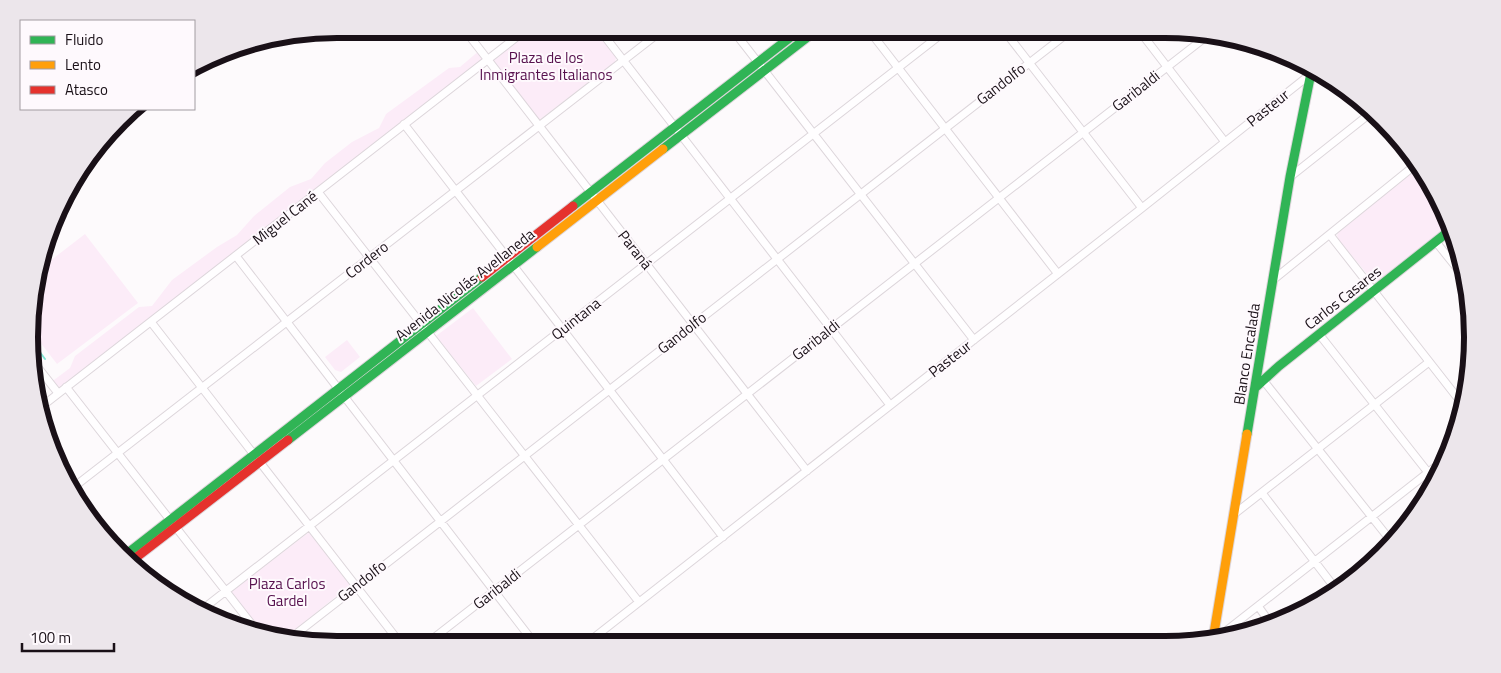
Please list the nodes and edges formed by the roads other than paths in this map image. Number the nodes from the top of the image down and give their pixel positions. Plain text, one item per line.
1 (471, 38) edge
2 (515, 38) edge
3 (606, 38) edge
4 (652, 38) edge
5 (739, 38) edge
6 (790, 38) edge
7 (806, 38) edge
8 (875, 38) edge
9 (936, 38) edge
10 (1011, 38) edge
11 (1061, 38) edge
12 (1145, 38) edge
13 (1203, 40) edge
14 (487, 60) junction
15 (624, 60) junction
16 (758, 62) junction
17 (1029, 62) junction
18 (1167, 67) junction
19 (898, 68) junction
20 (764, 70) junction
21 (1309, 75) edge
22 (1310, 76) edge
23 (1367, 116) edge
24 (404, 124) junction
25 (539, 126) junction
26 (675, 127) junction
27 (945, 128) junction
28 (1084, 132) junction
29 (814, 134) junction
30 (681, 135) junction
31 (1225, 142) junction
32 (1412, 168) edge
33 (1290, 177) junction
34 (456, 191) junction
35 (318, 192) junction
36 (860, 194) junction
37 (594, 197) junction
38 (999, 198) junction
39 (730, 199) junction
40 (1142, 208) junction
41 (1446, 234) edge
42 (1330, 235) junction
43 (1436, 242) junction
44 (236, 256) junction
45 (369, 258) junction
46 (777, 259) junction
47 (510, 261) junction
48 (915, 263) junction
49 (646, 264) junction
50 (1455, 265) edge
51 (1058, 274) junction
52 (1273, 280) junction
53 (1374, 291) junction
54 (151, 322) junction
55 (287, 322) junction
56 (693, 324) junction
57 (424, 328) junction
58 (831, 329) junction
59 (563, 330) junction
60 (1319, 334) junction
61 (974, 340) junction
62 (1429, 362) junction
63 (39, 369) edge
64 (1263, 380) junction
65 (66, 387) junction
66 (202, 387) junction
67 (1256, 387) junction
68 (609, 389) junction
69 (341, 392) junction
70 (58, 393) junction
71 (747, 394) junction
72 (478, 396) junction
73 (1457, 398) edge
74 (45, 403) edge
75 (1374, 404) junction
76 (890, 406) junction
77 (1318, 449) junction
78 (118, 453) junction
79 (525, 456) junction
80 (257, 458) junction
81 (663, 459) junction
82 (394, 461) junction
83 (1434, 468) edge
84 (807, 471) junction
85 (1428, 472) junction
86 (1430, 474) edge
87 (77, 485) edge
88 (1262, 493) junction
89 (1233, 515) junction
90 (1372, 516) junction
91 (441, 521) junction
92 (173, 523) junction
93 (579, 524) junction
94 (309, 526) junction
95 (1387, 536) edge
96 (723, 537) junction
97 (130, 552) edge
98 (135, 557) edge
99 (1314, 562) junction
100 (1333, 584) edge
101 (356, 586) junction
102 (226, 591) junction
103 (494, 591) junction
104 (640, 602) junction
105 (206, 606) edge
106 (1258, 606) junction
107 (1267, 618) edge
108 (251, 623) edge
109 (1229, 628) edge
110 (1214, 631) edge
111 (297, 633) edge
112 (395, 636) edge
113 (436, 636) edge
114 (529, 636) edge
115 (597, 636) edge

1 - 14 street, Paraná
2 - 14 street, Miguel Cané
3 - 15 street
4 - 15 street, Cordero
5 - 16 street
6 - 16 main road, Avenida Nicolás Avellaneda
7 - 20 main road, Avenida Nicolás Avellaneda
8 - 19 street
9 - 19 street, Quintana
10 - 17 street
11 - 17 street, Gandolfo
12 - 18 street
13 - 18 street, Garibaldi
14 - 24 street, Miguel Cané
14 - 25 street, Paraná
15 - 25 street, Cordero
15 - 26 street
16 - 20 street
16 - 26 main road, Avenida Nicolás Avellaneda
17 - 27 street, Gandolfo
17 - 28 street
18 - 28 street, Garibaldi
18 - 31 street
19 - 27 street
19 - 29 street, Quintana
20 - 29 street
20 - 30 main road, Avenida Nicolás Avellaneda
21 - 31 street, Pasteur
22 - 33 main road, Blanco Encalada
23 - 33 street
24 - 34 street
24 - 35 street, Miguel Cané
25 - 34 street, Cordero
25 - 37 street, Paraná
26 - 30 street
26 - 37 main road, Avenida Nicolás Avellaneda
27 - 36 street, Gandolfo
27 - 38 street
28 - 38 street, Garibaldi
28 - 40 street
29 - 36 street
29 - 39 street, Quintana
30 - 37 main road, Avenida Nicolás Avellaneda
30 - 39 street
31 - 40 street, Pasteur
32 - 42 street
33 - 52 main road, Blanco Encalada
34 - 45 street, Cordero
34 - 47 street
35 - 44 street, Miguel Cané
35 - 45 street
36 - 46 street, Gandolfo
36 - 48 street
37 - 47 main road, Avenida Nicolás Avellaneda
37 - 49 street, Paraná
38 - 48 street, Garibaldi
38 - 51 street
39 - 46 street
39 - 49 street, Quintana
40 - 51 street, Pasteur
41 - 43 main road, Carlos Casares
42 - 52 street
42 - 53 street
43 - 50 street
43 - 53 main road, Carlos Casares
44 - 54 street, Miguel Cané
44 - 55 street
45 - 55 street, Cordero
45 - 57 street
46 - 56 street, Gandolfo
46 - 58 street
47 - 57 main road, Avenida Nicolás Avellaneda
47 - 59 street
48 - 58 street, Garibaldi
48 - 61 street
49 - 56 street, Paraná
49 - 59 street, Quintana
51 - 61 street, Pasteur
52 - 67 main road, Blanco Encalada
53 - 60 main road, Carlos Casares
53 - 62 street
54 - 65 street, Miguel Cané
54 - 66 street
55 - 66 street, Cordero
55 - 69 street
56 - 68 street, Gandolfo
56 - 71 street, Paraná
57 - 69 main road, Avenida Nicolás Avellaneda
57 - 72 street
58 - 71 street, Garibaldi
58 - 76 street
59 - 68 street
59 - 72 street, Quintana
60 - 64 main road, Carlos Casares
60 - 75 street
61 - 76 street, Pasteur
62 - 73 street
62 - 75 street
63 - 70 street
64 - 67 main road, Carlos Casares
64 - 77 street
65 - 70 street, Miguel Cané
65 - 78 street
66 - 78 street, Cordero
66 - 80 street
67 - 89 main road, Blanco Encalada
68 - 79 street, Gandolfo
68 - 81 street
69 - 80 main road, Avenida Nicolás Avellaneda
69 - 82 street
70 - 74 street, Miguel Cané
71 - 81 street, Garibaldi
71 - 84 street, Paraná
72 - 79 street
72 - 82 street, Quintana
75 - 77 street
75 - 85 street
76 - 84 street, Pasteur
77 - 88 street
77 - 90 street
78 - 87 street, Cordero
78 - 92 street
79 - 91 street, Gandolfo
79 - 93 street
80 - 92 main road, Avenida Nicolás Avellaneda
80 - 94 street
81 - 93 street, Garibaldi
81 - 96 street
82 - 91 street
82 - 94 street, Quintana
83 - 85 street
84 - 96 street, Pasteur
85 - 86 street
85 - 90 street
88 - 89 street
88 - 99 street
89 - 110 main road, Blanco Encalada
90 - 95 street
90 - 99 street
91 - 101 street, Gandolfo
91 - 103 street
92 - 97 main road, Avenida Nicolás Avellaneda
92 - 98 main road, Avenida Nicolás Avellaneda
92 - 102 street
93 - 103 street, Garibaldi
93 - 104 street
94 - 101 street
94 - 102 street, Quintana
96 - 104 street, Pasteur
99 - 100 street
99 - 106 street
101 - 111 street, Gandolfo
101 - 112 street
102 - 105 street, Quintana
102 - 108 street
103 - 113 street, Garibaldi
103 - 114 street
104 - 115 street, Pasteur
106 - 107 street
106 - 109 street

